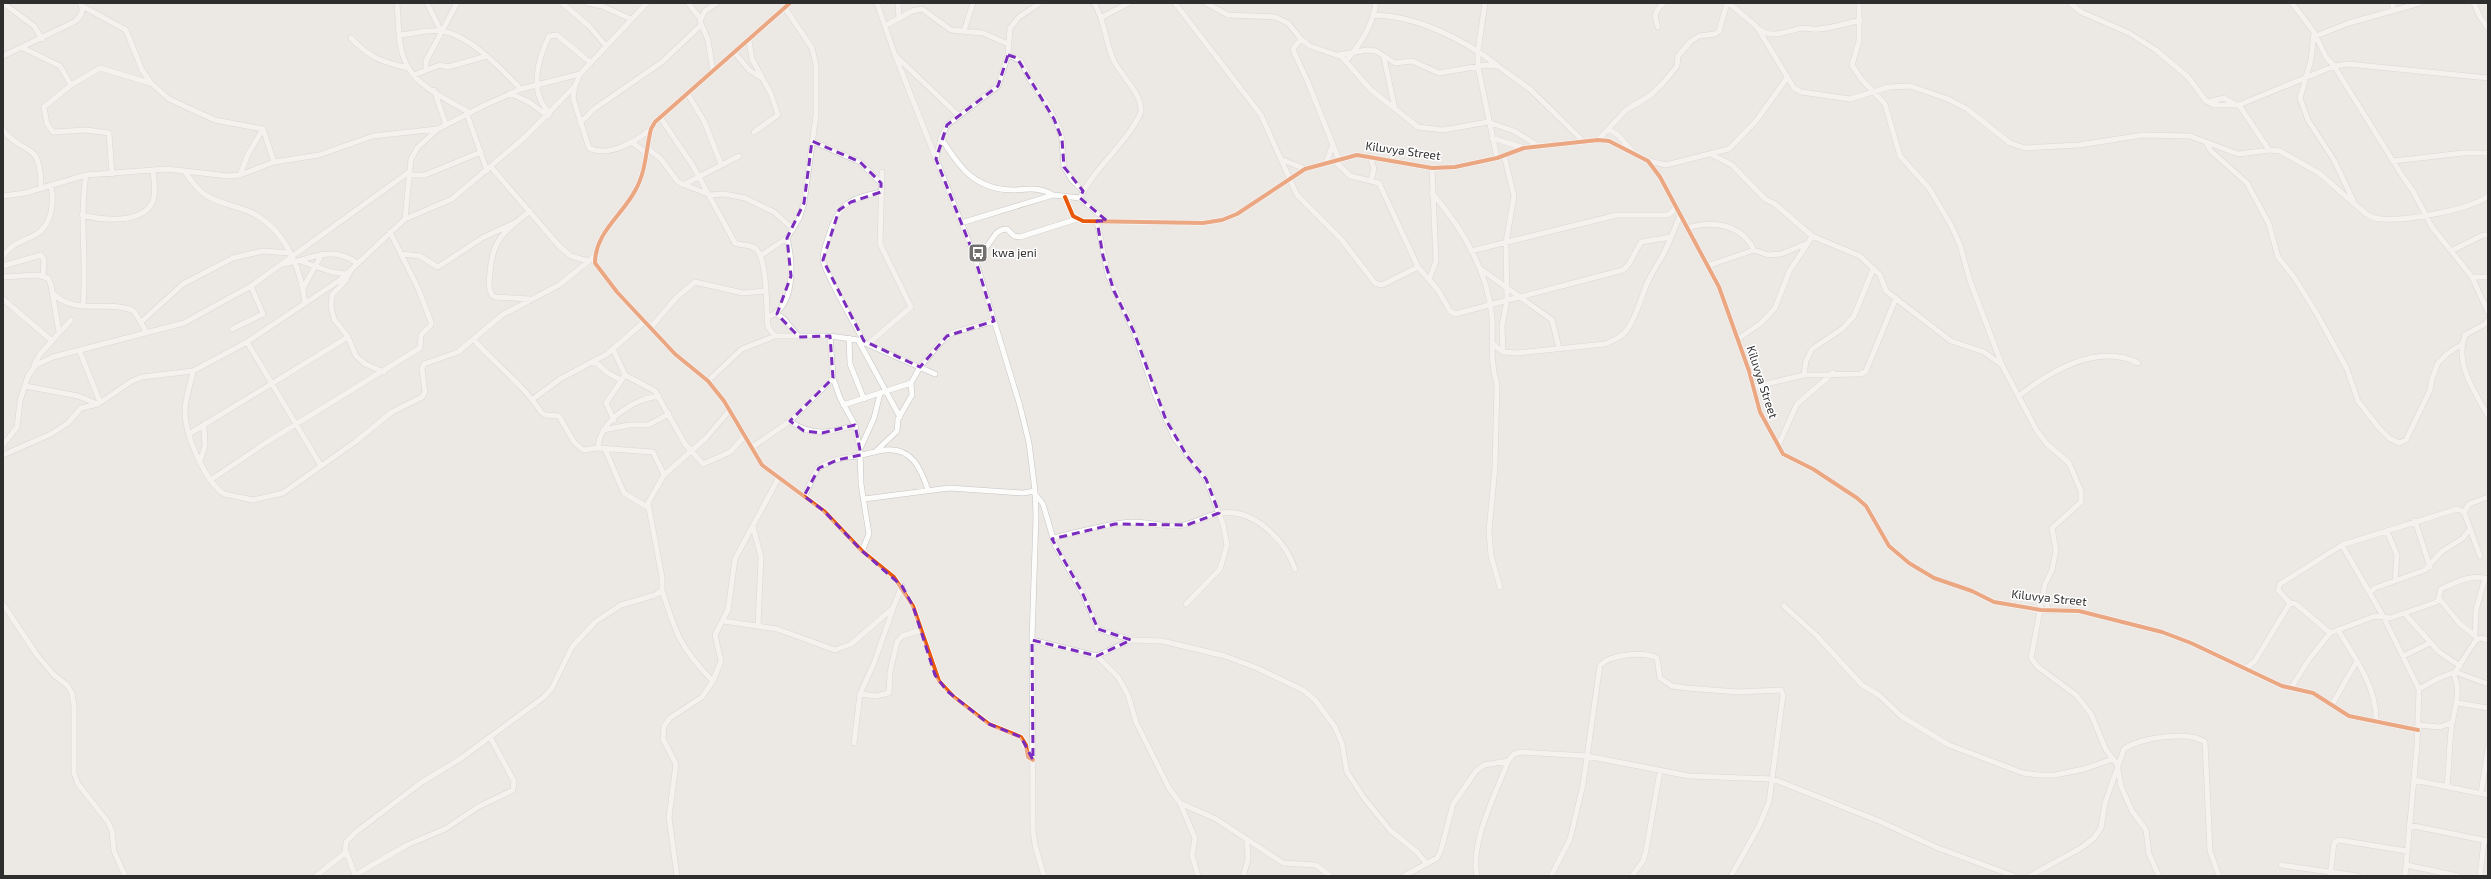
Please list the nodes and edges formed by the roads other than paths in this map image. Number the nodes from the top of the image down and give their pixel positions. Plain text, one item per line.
1 (397, 3) edge
2 (427, 3) edge
3 (457, 3) edge
4 (562, 3) edge
5 (587, 3) edge
6 (647, 3) edge
7 (688, 3) edge
8 (717, 3) edge
9 (790, 3) edge
10 (877, 3) edge
11 (898, 3) edge
12 (973, 3) edge
13 (1030, 3) edge
14 (1040, 3) edge
15 (1094, 3) edge
16 (1129, 3) edge
17 (1175, 3) edge
18 (1206, 3) edge
19 (1376, 3) edge
20 (1485, 3) edge
21 (1664, 3) edge
22 (1730, 3) edge
23 (1859, 3) edge
24 (2070, 3) edge
25 (2292, 3) edge
26 (2392, 3) edge
27 (2420, 3) edge
28 (2474, 3) edge
29 (4, 4) edge
30 (81, 4) edge
31 (785, 8) junction
32 (1030, 10) junction
33 (2394, 10) junction
34 (1374, 15) junction
35 (1102, 17) junction
36 (700, 18) junction
37 (631, 19) junction
38 (899, 19) junction
39 (1860, 20) junction
40 (700, 25) junction
41 (885, 26) junction
42 (1658, 26) dead end
43 (1757, 27) junction
44 (2488, 28) edge
45 (442, 31) junction
46 (964, 31) junction
47 (2315, 34) junction
48 (399, 36) junction
49 (351, 38) dead end
50 (42, 39) junction
51 (1301, 40) junction
52 (749, 41) junction
53 (1008, 44) junction
54 (606, 46) junction
55 (23, 48) junction
56 (1478, 51) junction
57 (1353, 52) junction
58 (735, 53) junction
59 (895, 55) junction
60 (1008, 55) junction
61 (1338, 55) junction
62 (3, 56) edge
63 (487, 56) junction
64 (1384, 58) junction
65 (1346, 61) junction
66 (591, 63) junction
67 (1498, 66) junction
68 (2334, 66) junction
69 (1478, 67) junction
70 (408, 68) junction
71 (426, 69) junction
72 (713, 72) junction
73 (580, 74) junction
74 (414, 75) junction
75 (1786, 78) junction
76 (2488, 78) edge
77 (762, 79) junction
78 (2305, 79) junction
79 (151, 83) junction
80 (538, 84) junction
81 (70, 85) junction
82 (575, 86) junction
83 (521, 89) junction
84 (434, 90) junction
85 (1875, 91) junction
86 (510, 93) junction
87 (687, 93) junction
88 (2208, 102) junction
89 (2238, 105) junction
90 (1395, 109) junction
91 (468, 114) junction
92 (549, 114) junction
93 (958, 115) junction
94 (660, 117) junction
95 (1488, 122) junction
96 (580, 123) junction
97 (446, 125) junction
98 (263, 129) junction
99 (438, 129) junction
100 (650, 129) junction
101 (1608, 129) junction
102 (3, 130) edge
103 (754, 132) dead end
104 (941, 138) junction
105 (1492, 138) junction
106 (1598, 140) junction
107 (812, 141) junction
108 (1583, 141) junction
109 (633, 143) junction
110 (2207, 144) junction
111 (1332, 146) junction
112 (1540, 147) junction
113 (1524, 148) junction
114 (646, 150) junction
115 (2269, 150) junction
116 (481, 152) junction
117 (1633, 153) junction
118 (2488, 153) edge
119 (1711, 154) junction
120 (1504, 155) junction
121 (739, 156) dead end
122 (1370, 156) junction
123 (1497, 158) junction
124 (936, 159) junction
125 (1283, 160) junction
126 (1337, 160) junction
127 (1648, 161) junction
128 (2393, 161) junction
129 (274, 162) junction
130 (1326, 163) junction
131 (721, 164) junction
132 (1666, 165) junction
133 (1432, 168) junction
134 (489, 169) junction
135 (1305, 169) junction
136 (153, 170) junction
137 (184, 171) junction
138 (882, 172) dead end
139 (112, 174) junction
140 (409, 174) junction
141 (86, 175) junction
142 (240, 175) junction
143 (699, 176) junction
144 (1660, 177) junction
145 (1290, 179) junction
146 (1371, 180) junction
147 (881, 183) junction
148 (51, 185) junction
149 (683, 185) junction
150 (41, 189) junction
151 (1083, 191) junction
152 (882, 192) junction
153 (1432, 193) junction
154 (710, 195) junction
155 (1053, 195) junction
156 (3, 196) edge
157 (2488, 196) edge
158 (1065, 197) junction
159 (1080, 198) junction
160 (2353, 201) junction
161 (1676, 208) junction
162 (530, 211) junction
163 (82, 215) junction
164 (2427, 215) junction
165 (1680, 216) junction
166 (405, 219) junction
167 (1077, 220) junction
168 (1097, 221) junction
169 (1107, 221) junction
170 (514, 223) junction
171 (961, 223) junction
172 (1687, 228) junction
173 (793, 229) junction
174 (390, 232) junction
175 (2488, 235) edge
176 (1812, 236) junction
177 (1671, 237) junction
178 (787, 238) junction
179 (1506, 242) junction
180 (1808, 242) junction
181 (1754, 250) junction
182 (1471, 251) junction
183 (2451, 251) junction
184 (291, 254) junction
185 (322, 254) junction
186 (402, 254) junction
187 (974, 255) junction
188 (595, 256) junction
189 (760, 256) junction
190 (3, 257) edge
191 (298, 261) junction
192 (588, 261) junction
193 (357, 263) junction
194 (282, 264) junction
195 (3, 266) edge
196 (315, 266) junction
197 (1707, 266) junction
198 (1418, 267) junction
199 (351, 269) junction
200 (1873, 269) junction
201 (1482, 270) junction
202 (346, 274) junction
203 (43, 276) junction
204 (3, 277) edge
205 (2472, 277) junction
206 (2488, 277) edge
207 (1429, 280) junction
208 (251, 286) junction
209 (303, 288) junction
210 (1506, 288) junction
211 (765, 291) junction
212 (52, 292) junction
213 (1519, 297) junction
214 (3, 298) edge
215 (1896, 298) junction
216 (533, 299) junction
217 (1507, 300) junction
218 (305, 303) junction
219 (1490, 305) junction
220 (83, 306) junction
221 (2488, 312) edge
222 (777, 314) junction
223 (768, 317) junction
224 (71, 320) dead end
225 (2488, 320) edge
226 (645, 321) junction
227 (141, 322) junction
228 (994, 322) junction
229 (651, 327) junction
230 (232, 329) dead end
231 (59, 332) junction
232 (147, 333) junction
233 (775, 336) junction
234 (830, 336) junction
235 (348, 337) junction
236 (799, 337) junction
237 (849, 338) junction
238 (474, 340) junction
239 (858, 340) junction
240 (1738, 340) junction
241 (52, 341) junction
242 (247, 342) junction
243 (867, 342) junction
244 (1493, 344) junction
245 (2462, 344) junction
246 (1559, 348) junction
247 (613, 349) junction
248 (80, 352) junction
249 (1503, 352) junction
250 (594, 361) junction
251 (2138, 363) dead end
252 (2002, 366) junction
253 (920, 367) junction
254 (33, 368) junction
255 (193, 371) junction
256 (384, 372) junction
257 (935, 374) dead end
258 (1832, 374) junction
259 (625, 375) junction
260 (1804, 375) junction
261 (833, 378) junction
262 (621, 380) junction
263 (708, 381) junction
264 (270, 383) junction
265 (911, 383) junction
266 (25, 386) junction
267 (1753, 387) junction
268 (887, 392) junction
269 (880, 394) junction
270 (2020, 395) junction
271 (659, 396) junction
272 (533, 399) junction
273 (864, 399) junction
274 (98, 403) junction
275 (843, 405) junction
276 (730, 411) junction
277 (669, 414) junction
278 (2488, 416) edge
279 (900, 417) junction
280 (614, 420) junction
281 (790, 421) junction
282 (204, 424) junction
283 (296, 425) junction
284 (855, 425) junction
285 (603, 430) junction
286 (189, 434) junction
287 (744, 437) junction
288 (3, 445) edge
289 (1778, 446) junction
290 (598, 448) junction
291 (751, 448) junction
292 (605, 449) junction
293 (691, 452) junction
294 (875, 452) junction
295 (860, 453) junction
296 (3, 455) edge
297 (200, 461) junction
298 (321, 466) junction
299 (664, 475) junction
300 (212, 479) junction
301 (778, 479) junction
302 (928, 490) junction
303 (1035, 492) junction
304 (804, 496) junction
305 (2488, 497) edge
306 (864, 499) junction
307 (647, 507) junction
308 (2464, 512) junction
309 (1219, 513) junction
310 (2415, 521) junction
311 (754, 527) junction
312 (2470, 529) junction
313 (2387, 531) junction
314 (1053, 538) junction
315 (2342, 545) junction
316 (862, 551) junction
317 (2480, 556) dead end
318 (2430, 567) junction
319 (1295, 570) dead end
320 (2486, 579) edge
321 (2395, 581) junction
322 (902, 586) junction
323 (1500, 587) dead end
324 (662, 590) junction
325 (2370, 592) junction
326 (2044, 595) junction
327 (2439, 598) junction
328 (2290, 603) junction
329 (3, 604) edge
330 (1186, 604) dead end
331 (1784, 606) dead end
332 (893, 608) junction
333 (2041, 610) junction
334 (2049, 611) junction
335 (2405, 614) junction
336 (2383, 616) junction
337 (723, 621) junction
338 (758, 626) junction
339 (921, 630) junction
340 (2338, 630) junction
341 (2330, 633) junction
342 (2475, 638) junction
343 (1032, 640) junction
344 (1131, 640) junction
345 (2488, 640) edge
346 (2430, 643) junction
347 (1097, 656) junction
348 (2403, 656) junction
349 (2357, 661) junction
350 (2460, 666) junction
351 (2246, 668) junction
352 (2454, 672) junction
353 (713, 681) junction
354 (2488, 684) edge
355 (2291, 688) junction
356 (2419, 689) junction
357 (860, 694) junction
358 (2333, 703) junction
359 (2458, 703) junction
360 (2488, 708) edge
361 (2376, 721) junction
362 (2453, 722) junction
363 (2418, 727) junction
364 (490, 737) junction
365 (854, 743) dead end
366 (2488, 748) edge
367 (1586, 756) junction
368 (2113, 759) junction
369 (1033, 760) junction
370 (1508, 761) junction
371 (2117, 764) junction
372 (1660, 770) junction
373 (1773, 779) junction
374 (2414, 780) junction
375 (2447, 786) junction
376 (2481, 793) junction
377 (2488, 795) edge
378 (1180, 804) junction
379 (2409, 825) junction
380 (1247, 841) junction
381 (2486, 841) edge
382 (346, 851) junction
383 (2407, 851) junction
384 (1427, 864) junction
385 (2281, 865) dead end
386 (2406, 865) junction
387 (2331, 874) edge
388 (125, 876) edge
389 (316, 876) edge
390 (677, 876) edge
391 (1044, 876) edge
392 (1198, 876) edge
393 (1243, 876) edge
394 (1330, 876) edge
395 (1404, 876) edge
396 (1477, 876) edge
397 (1551, 876) edge
398 (1632, 876) edge
399 (1731, 876) edge
400 (2014, 876) edge
401 (2030, 876) edge
402 (2159, 876) edge
403 (2219, 876) edge
404 (2358, 876) edge
405 (2405, 876) edge
406 (2458, 876) edge
407 (2480, 876) edge

1 - 48 street
2 - 45 street
3 - 45 street
4 - 54 street
5 - 37 street
6 - 37 street
7 - 36 street
8 - 36 street
9 - 31 street
10 - 41 street
11 - 38 street
12 - 46 street
13 - 32 street
14 - 32 street
15 - 35 street
16 - 35 street
17 - 125 street
18 - 51 street
19 - 34 street
20 - 56 street
21 - 42 street
22 - 43 street
22 - 101 street
23 - 39 street
24 - 88 street
25 - 47 street
26 - 33 street
27 - 33 street
28 - 44 street
29 - 50 street
30 - 50 street
30 - 79 street
31 - 52 street
31 - 107 street
32 - 53 street
33 - 47 street
34 - 56 street
34 - 57 street
35 - 151 street
36 - 40 street
37 - 54 street
38 - 41 street
38 - 46 street
39 - 43 street
39 - 85 street
40 - 72 street
40 - 96 street
41 - 59 street
43 - 75 street
45 - 48 street
45 - 63 street
45 - 71 street
46 - 53 street
47 - 68 street
47 - 78 street
48 - 70 street
49 - 70 street
50 - 55 street
51 - 61 street
51 - 111 street
52 - 58 street
52 - 77 street
53 - 60 street
54 - 66 street
55 - 62 street
55 - 81 street
56 - 67 street
56 - 69 street
57 - 61 street
57 - 64 street
57 - 65 street
58 - 72 street
58 - 77 street
59 - 93 street
59 - 124 street
60 - 93 street
60 - 151 street
61 - 65 street
63 - 71 street
63 - 83 street
64 - 69 street
64 - 90 street
65 - 90 street
66 - 73 street
66 - 80 street
67 - 69 street
67 - 108 street
68 - 76 street
68 - 78 street
68 - 128 street
69 - 95 street
70 - 74 street
71 - 74 street
72 - 87 street
73 - 80 street
73 - 82 street
74 - 84 street
75 - 85 street
75 - 119 street
77 - 103 street
78 - 89 street
78 - 160 street
79 - 81 street
79 - 98 street
80 - 83 street
80 - 92 street
81 - 139 street
82 - 92 street
82 - 96 street
83 - 86 street
84 - 91 street
84 - 97 street
85 - 110 street
85 - 252 street
86 - 91 street
86 - 92 street
87 - 94 street
87 - 131 street
88 - 89 street
88 - 89 street
89 - 115 street
90 - 95 street
91 - 97 street
91 - 116 street
92 - 134 street
93 - 104 street
94 - 100 street
94 - 143 street
95 - 105 street
95 - 112 street
96 - 109 street
97 - 99 street
98 - 129 street
98 - 142 street
99 - 129 street
99 - 140 street
100 - 109 street
100 - 114 street
101 - 106 street
101 - 117 street
102 - 150 street
104 - 124 street
104 - 155 street
105 - 113 street
105 - 123 street
106 - 108 street, Kiluvya Street
106 - 117 street, Kiluvya Street
107 - 147 street
107 - 173 street
108 - 112 street, Kiluvya Street
109 - 114 street
110 - 115 street
110 - 245 street
111 - 126 street
111 - 130 street
112 - 113 street, Kiluvya Street
113 - 120 street, Kiluvya Street
114 - 149 street
114 - 188 street
115 - 160 street
116 - 134 street
116 - 140 street
117 - 127 street, Kiluvya Street
118 - 128 street
119 - 132 street
119 - 176 street
120 - 123 street, Kiluvya Street
120 - 179 street
121 - 131 street
122 - 126 street, Kiluvya Street
122 - 133 street, Kiluvya Street
122 - 146 street
123 - 133 street, Kiluvya Street
124 - 171 street
125 - 135 street
125 - 145 street
126 - 130 street, Kiluvya Street
126 - 146 street
127 - 132 street
127 - 144 street, Kiluvya Street
128 - 164 street
129 - 142 street
130 - 135 street, Kiluvya Street
131 - 143 street
132 - 144 street
133 - 153 street
134 - 162 street
134 - 166 street
135 - 145 street, Kiluvya Street
136 - 137 street
136 - 139 street
136 - 163 street
137 - 142 street
137 - 184 street
138 - 147 street
139 - 141 street
140 - 166 street
140 - 184 street
141 - 148 street
141 - 163 street
143 - 149 street
143 - 154 street
144 - 161 street, Kiluvya Street
145 - 169 street, Kiluvya Street
145 - 198 street
146 - 198 street
147 - 152 street
148 - 150 street
148 - 190 street
149 - 154 street
150 - 156 street
151 - 159 street
152 - 243 street
152 - 243 street
153 - 182 street
153 - 207 street
154 - 173 street
154 - 189 street
155 - 158 street
155 - 171 street
157 - 164 street
158 - 159 street
158 - 167 street
159 - 169 street
160 - 164 street
161 - 165 street, Kiluvya Street
161 - 179 street
162 - 170 street
162 - 192 street
163 - 220 street
164 - 183 street
165 - 172 street, Kiluvya Street
165 - 177 street
166 - 174 street
167 - 168 street, Kiluvya Street
167 - 187 street
168 - 169 street, Kiluvya Street
168 - 309 street
170 - 186 street
170 - 216 street
171 - 187 street
172 - 181 street
172 - 197 street, Kiluvya Street
173 - 178 street
174 - 186 street
174 - 193 street
175 - 183 street
176 - 180 street
176 - 200 street
177 - 213 street
177 - 246 street
178 - 189 street
178 - 222 street
179 - 182 street
179 - 210 street
180 - 181 street
180 - 240 street
181 - 197 street
182 - 201 street
183 - 205 street
184 - 191 street
184 - 194 street
184 - 227 street
185 - 191 street
185 - 193 street
185 - 196 street
186 - 256 street
187 - 228 street
188 - 192 street
188 - 226 street
189 - 211 street
191 - 194 street
191 - 196 street
191 - 209 street
192 - 216 street
193 - 199 street
194 - 208 street
195 - 203 street
196 - 202 street
196 - 209 street
197 - 240 street, Kiluvya Street
198 - 207 street
199 - 202 street
199 - 235 street
200 - 215 street
200 - 260 street
201 - 210 street
201 - 219 street
202 - 218 street
203 - 204 street
203 - 212 street
205 - 206 street
205 - 221 street
207 - 219 street
208 - 230 street
208 - 232 street
209 - 218 street
210 - 213 street
210 - 217 street
211 - 223 street
211 - 229 street
212 - 220 street
212 - 231 street
213 - 217 street
213 - 246 street
214 - 241 street
215 - 252 street
215 - 258 street
216 - 238 street
217 - 219 street
217 - 249 street
218 - 242 street
219 - 244 street
220 - 227 street
222 - 223 street
222 - 236 street
223 - 233 street
224 - 231 street
225 - 245 street
226 - 229 street
226 - 247 street
227 - 232 street
228 - 253 street
228 - 303 street
229 - 263 street
231 - 241 street
232 - 248 street
233 - 236 street
233 - 263 street
234 - 236 street
234 - 237 street
234 - 261 street
235 - 256 street
235 - 264 street
237 - 239 street
237 - 273 street
238 - 272 street
238 - 298 street
239 - 243 street
239 - 268 street
240 - 267 street, Kiluvya Street
241 - 254 street
242 - 255 street
242 - 264 street
243 - 253 street
244 - 249 street
244 - 323 street
245 - 278 street
246 - 249 street
247 - 250 street
247 - 259 street
248 - 254 street
248 - 274 street
250 - 262 street
250 - 272 street
251 - 270 street
252 - 270 street
253 - 257 street
253 - 265 street
254 - 266 street
255 - 274 street
255 - 286 street
256 - 283 street
258 - 260 street
258 - 289 street
259 - 262 street
259 - 271 street
260 - 267 street
261 - 275 street
261 - 281 street
262 - 280 street
263 - 276 street
264 - 282 street
264 - 283 street
265 - 268 street
265 - 279 street
266 - 274 street
266 - 288 street
267 - 289 street, Kiluvya Street
268 - 269 street
268 - 279 street
269 - 273 street
269 - 295 street
270 - 326 street
271 - 277 street
271 - 280 street
272 - 290 street
273 - 275 street
274 - 296 street
275 - 284 street
276 - 287 street
276 - 293 street
277 - 285 street
277 - 293 street
279 - 294 street
280 - 285 street
281 - 284 street
281 - 291 street
282 - 286 street
282 - 297 street
283 - 298 street
283 - 300 street
284 - 295 street
285 - 290 street
286 - 297 street
287 - 291 street
287 - 293 street
289 - 333 street, Kiluvya Street
290 - 292 street
291 - 301 street
292 - 299 street
292 - 307 street
293 - 299 street
294 - 295 street
294 - 302 street
295 - 304 street
295 - 306 street
297 - 300 street
298 - 300 street
299 - 307 street
301 - 304 street
301 - 311 street
302 - 303 street
302 - 306 street
303 - 314 street
303 - 343 street
304 - 316 street
305 - 308 street
306 - 316 street
307 - 324 street
308 - 310 street
308 - 312 street
309 - 314 street
309 - 319 street
309 - 330 street
310 - 313 street
310 - 318 street
311 - 337 street
311 - 338 street
312 - 317 street
312 - 318 street
313 - 315 street
313 - 321 street
314 - 344 street
315 - 325 street
315 - 328 street
316 - 322 street
318 - 321 street
320 - 327 street
320 - 342 street
321 - 325 street
322 - 332 street
322 - 339 street
324 - 353 street
324 - 364 street
325 - 336 street
326 - 333 street
326 - 334 street
327 - 335 street
327 - 342 street
328 - 341 street
328 - 351 street
329 - 388 street
331 - 368 street
332 - 338 street
332 - 357 street
333 - 334 street, Kiluvya Street
333 - 368 street
334 - 351 street, Kiluvya Street
335 - 336 street
335 - 346 street
336 - 340 street
336 - 348 street
337 - 338 street
337 - 353 street
339 - 357 street
339 - 369 street
340 - 341 street
340 - 349 street
341 - 355 street
342 - 345 street
342 - 350 street
343 - 347 street
343 - 369 street
344 - 347 street
344 - 384 street
346 - 348 street
346 - 350 street
347 - 378 street
348 - 356 street
349 - 358 street
349 - 361 street
350 - 352 street
351 - 355 street, Kiluvya Street
352 - 354 street
352 - 356 street
352 - 359 street
353 - 390 street
355 - 358 street, Kiluvya Street
356 - 363 street
357 - 365 street
358 - 361 street, Kiluvya Street
359 - 360 street
359 - 362 street
361 - 363 street, Kiluvya Street
362 - 363 street, Kiluvya Street
362 - 375 street
363 - 374 street
364 - 382 street
364 - 382 street
366 - 376 street
367 - 370 street
367 - 372 street
367 - 373 street
367 - 397 street
368 - 371 street
369 - 391 street
370 - 384 street
370 - 396 street
371 - 401 street
371 - 402 street
371 - 403 street
372 - 373 street
372 - 398 street
373 - 399 street
373 - 400 street
374 - 375 street
374 - 379 street
375 - 376 street
376 - 377 street
378 - 380 street
378 - 392 street
379 - 381 street
379 - 383 street
380 - 393 street
380 - 394 street
381 - 407 street
382 - 389 street
383 - 386 street
383 - 387 street
384 - 395 street
385 - 387 street
386 - 405 street
386 - 406 street
387 - 404 street

